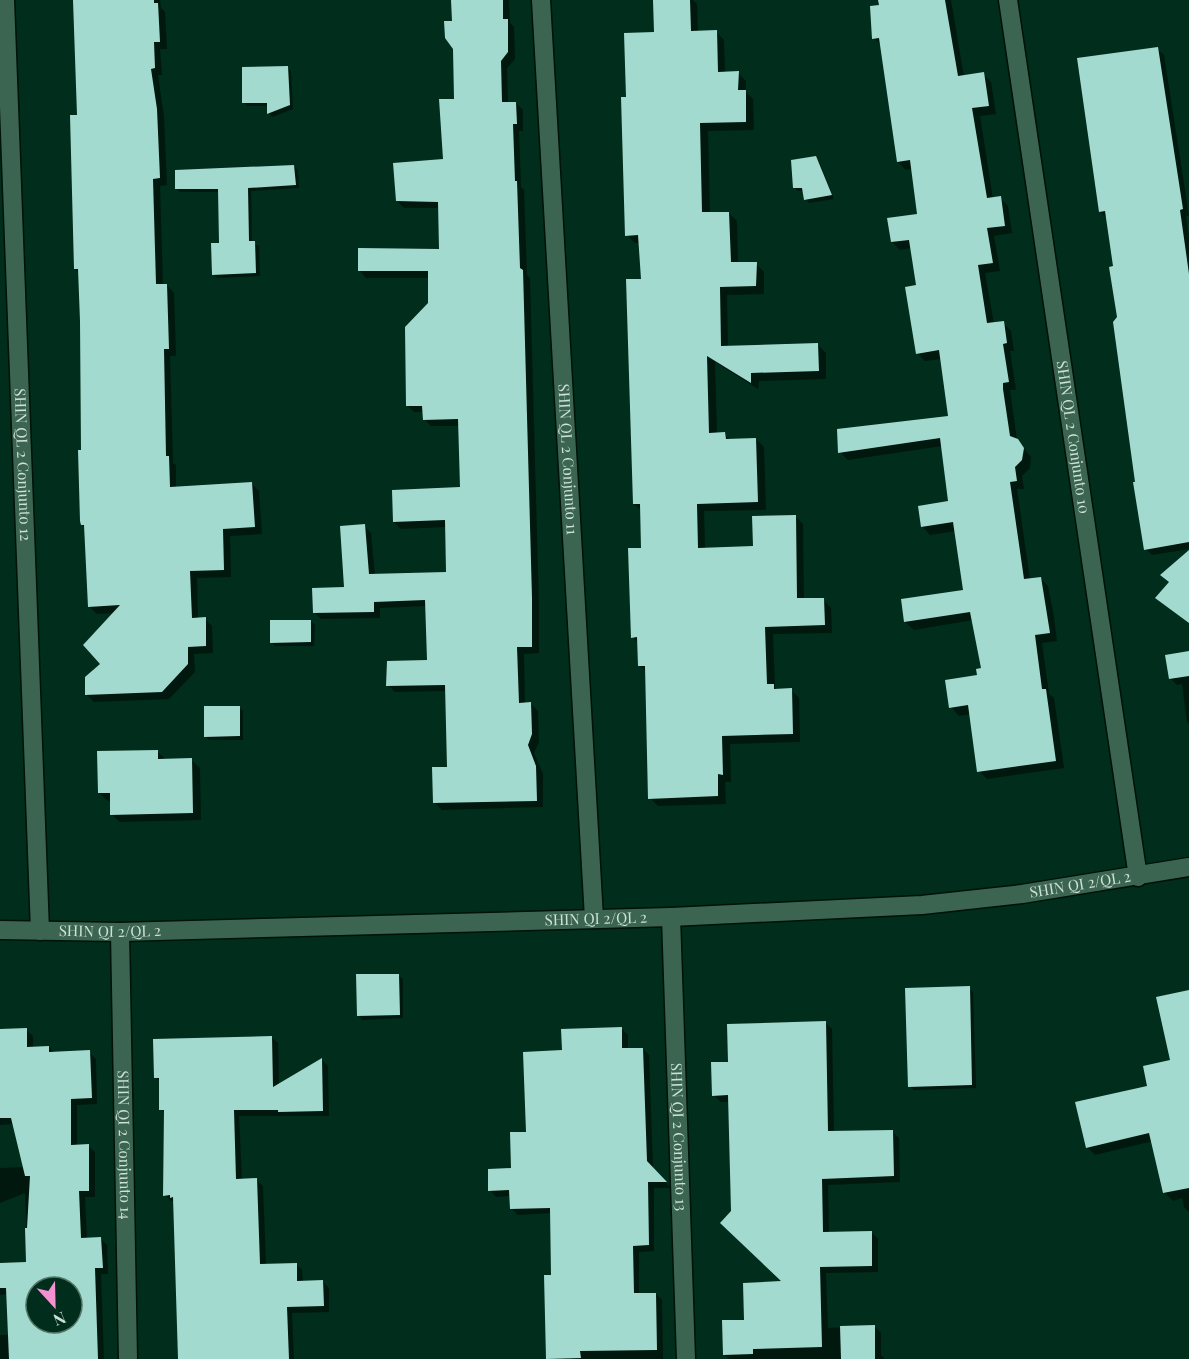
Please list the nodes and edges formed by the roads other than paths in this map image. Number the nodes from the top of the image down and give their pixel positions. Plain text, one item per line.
1 (5, 0) edge
2 (541, 0) edge
3 (1008, 0) edge
4 (1189, 867) edge
5 (1138, 877) junction
6 (671, 917) junction
7 (594, 918) junction
8 (0, 930) edge
9 (40, 931) junction
10 (120, 932) junction
11 (128, 1359) edge
12 (686, 1359) edge

1 - 9 street, SHIN QL 2 Conjunto 12
2 - 7 street, SHIN QL 2 Conjunto 11
3 - 5 street, SHIN QL 2 Conjunto 10
4 - 5 street, SHIN QI 2/QL 2
5 - 6 street, SHIN QI 2/QL 2
6 - 7 street, SHIN QI 2/QL 2
6 - 12 street, SHIN QI 2 Conjunto 13
7 - 10 street, SHIN QI 2/QL 2
8 - 9 street, SHIN QI 2/QL 2
9 - 10 street, SHIN QI 2/QL 2
10 - 11 street, SHIN QI 2 Conjunto 14

